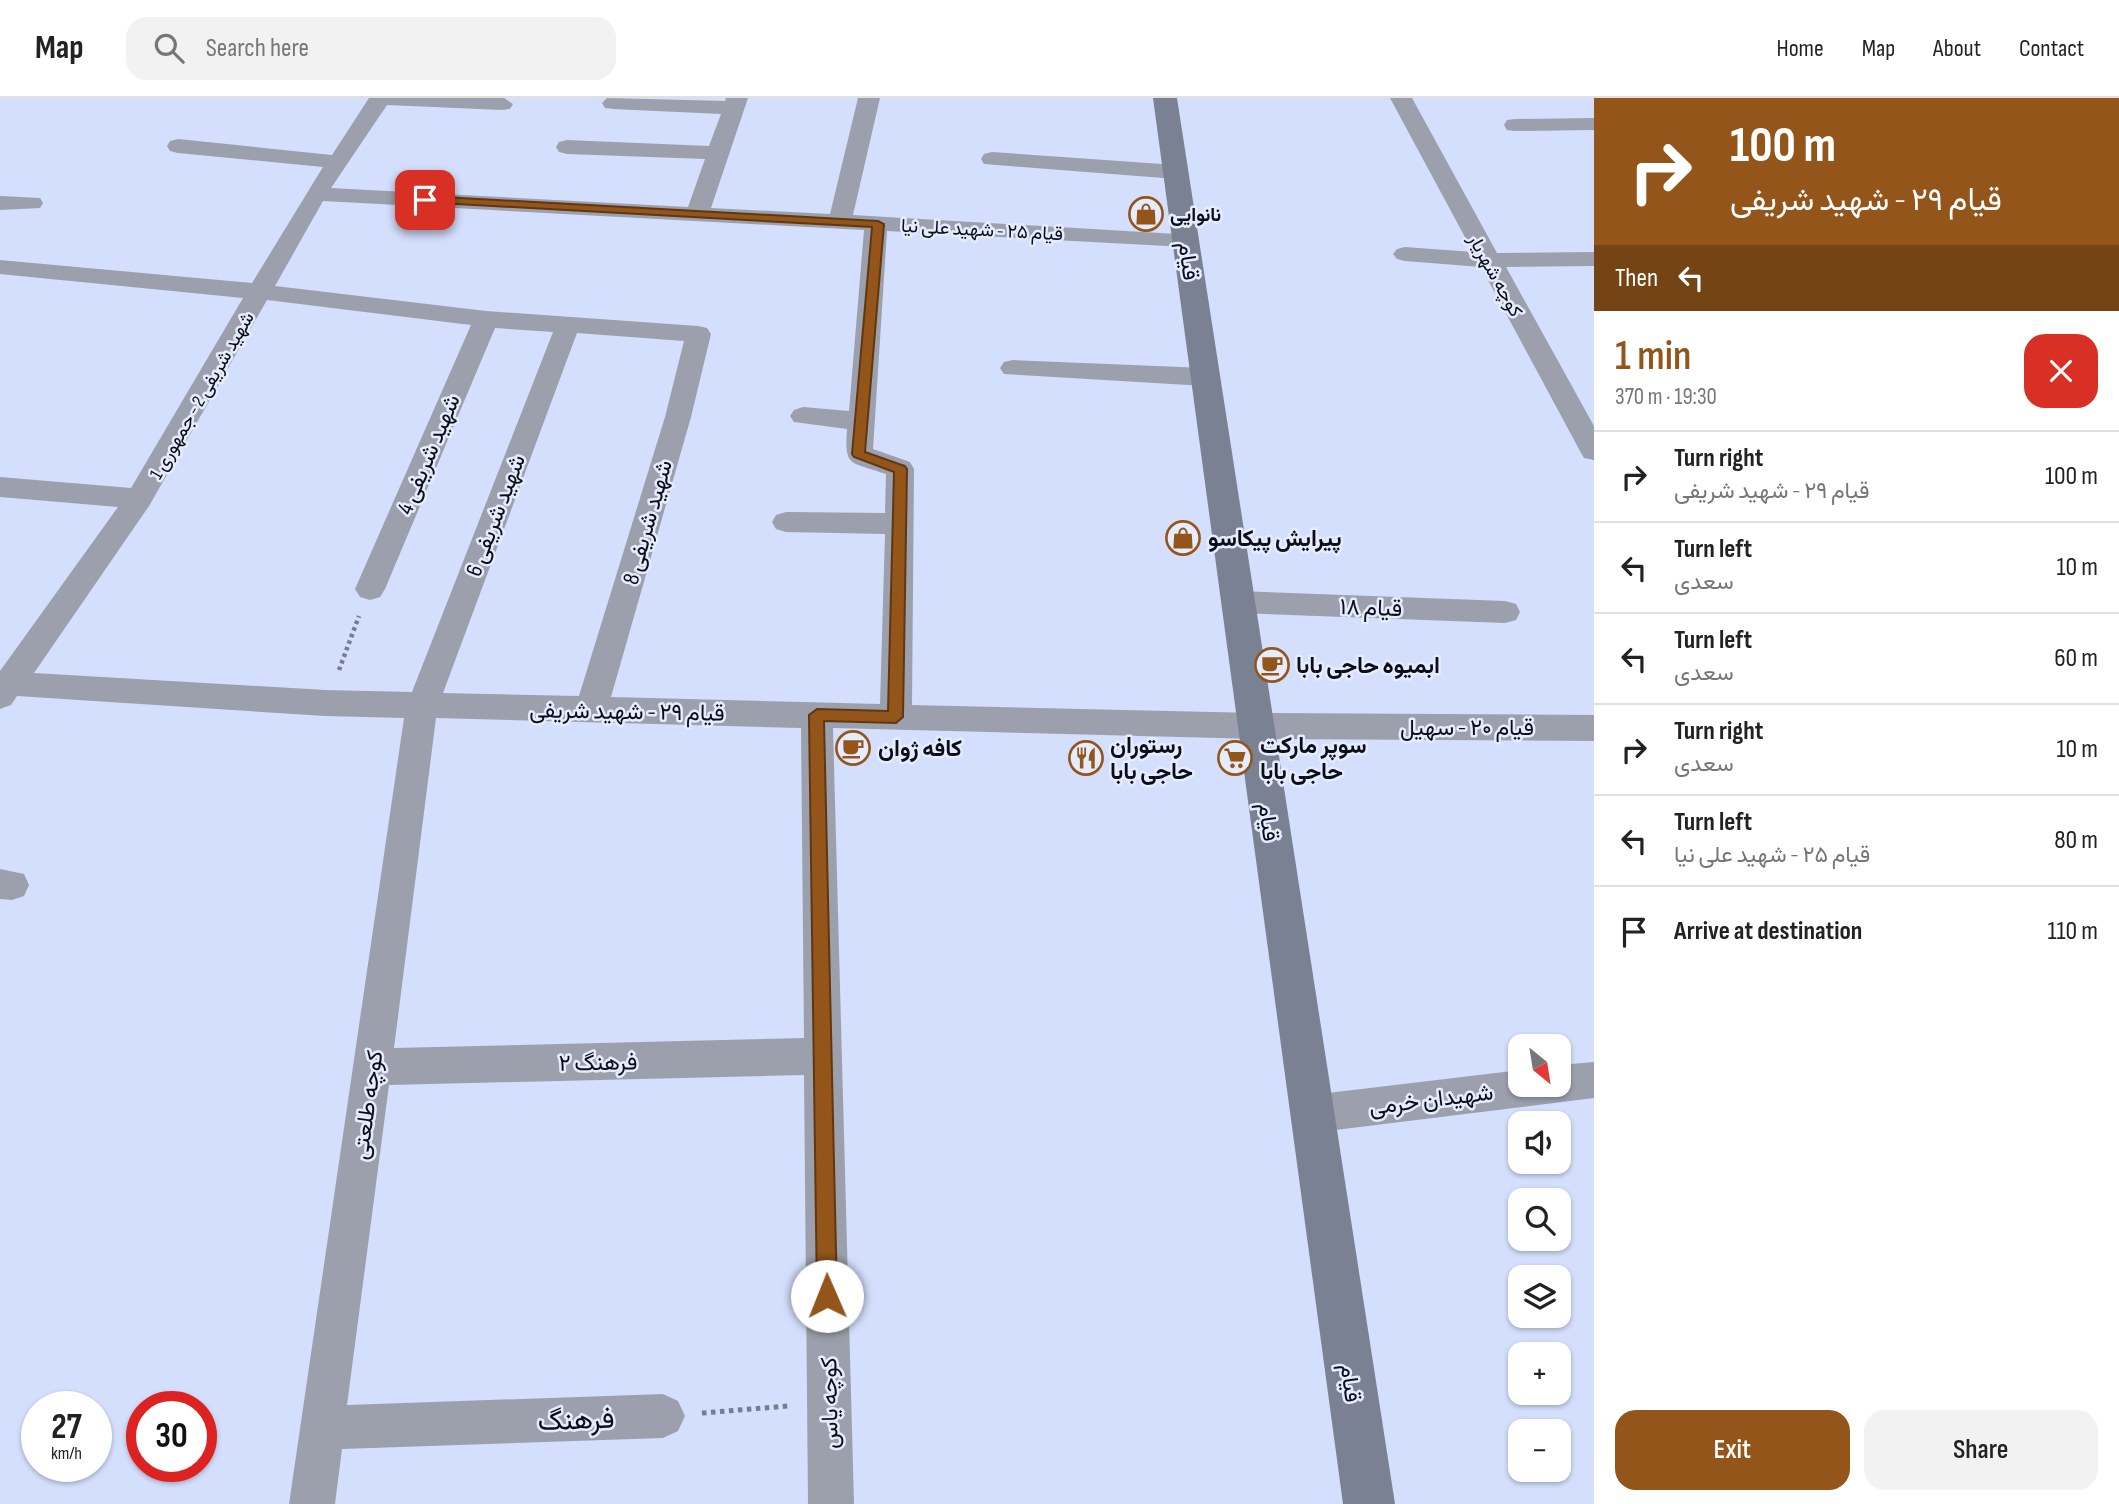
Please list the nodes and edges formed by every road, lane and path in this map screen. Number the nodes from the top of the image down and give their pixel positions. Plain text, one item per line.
1 (381, 98) edge
2 (869, 98) edge
3 (1165, 98) edge
4 (1401, 98) edge
5 (612, 103) dead end
6 (735, 103) edge
7 (502, 104) dead end
8 (1592, 115) edge
9 (1515, 125) dead end
10 (178, 146) dead end
11 (567, 147) dead end
12 (718, 153) junction
13 (992, 159) dead end
14 (338, 162) junction
15 (1176, 172) junction
16 (316, 194) junction
17 (0, 203) edge
18 (32, 204) dead end
19 (697, 214) junction
20 (840, 222) junction
21 (878, 224) junction
22 (1186, 240) junction
23 (1405, 254) dead end
24 (1594, 259) edge
25 (1487, 260) junction
26 (0, 267) edge
27 (261, 292) junction
28 (486, 319) junction
29 (568, 325) junction
30 (1013, 368) dead end
31 (1205, 377) junction
32 (803, 416) dead end
33 (861, 421) junction
34 (1594, 451) edge
35 (0, 487) edge
36 (139, 499) junction
37 (786, 522) dead end
38 (899, 524) junction
39 (370, 589) joint
40 (1238, 602) junction
41 (1505, 611) dead end
42 (3, 688) edge
43 (326, 703) junction
44 (422, 706) junction
45 (591, 710) junction
46 (817, 715) junction
47 (896, 717) junction
48 (1255, 726) junction
49 (1594, 728) edge
50 (823, 1056) junction
51 (372, 1067) junction
52 (1508, 1090) edge
53 (1311, 1114) junction
54 (830, 1402) junction
55 (663, 1416) joint
56 (323, 1428) junction
57 (312, 1504) edge
58 (831, 1504) edge
59 (1369, 1504) edge

1 - 7 street
1 - 14 street, شهید شریفی 2 - جمهوری 1
2 - 20 street
3 - 15 main road, قیام
4 - 25 street, کوچه شهریار
5 - 6 street
6 - 12 street
8 - 9 street
10 - 14 street
11 - 12 street
12 - 19 street
13 - 15 street
14 - 16 street, شهید شریفی 2 - جمهوری 1
15 - 22 main road, قیام
16 - 19 street, قیام ۲۵ - شهید علی نیا
16 - 27 street, شهید شریفی 2 - جمهوری 1
17 - 18 street
19 - 20 street, قیام ۲۵ - شهید علی نیا
20 - 21 street, قیام ۲۵ - شهید علی نیا
21 - 22 street, قیام ۲۵ - شهید علی نیا
21 - 33 street
22 - 31 main road, قیام
23 - 25 street
24 - 25 street
25 - 34 street, کوچه شهریار
26 - 27 street
27 - 28 street
27 - 36 street, شهید شریفی 2 - جمهوری 1
28 - 29 street
28 - 39 street, شهید شریفی 4
29 - 44 street, شهید شریفی 6
29 - 45 street, شهید شریفی 8
30 - 31 street
31 - 40 main road, قیام
32 - 33 street
33 - 38 street
35 - 36 street
36 - 42 street, شهید شریفی 2 - جمهوری 1
37 - 38 street
38 - 47 street
39 - 43 path
40 - 41 street, قیام ۱۸
40 - 48 main road, قیام
42 - 43 street, قیام ۲۹ - شهید شریفی
43 - 44 street, قیام ۲۹ - شهید شریفی
44 - 45 street, قیام ۲۹ - شهید شریفی
44 - 51 street, کوچه طلعتی
45 - 46 street, قیام ۲۹ - شهید شریفی
46 - 47 street, قیام ۲۹ - شهید شریفی
46 - 50 street, کوچه یاس
47 - 48 street, قیام ۲۹ - شهید شریفی
48 - 49 street, قیام ۲۰ - سهیل
48 - 53 main road, قیام
50 - 51 street, فرهنگ ۲
50 - 54 street, کوچه یاس
51 - 56 street, کوچه طلعتی
52 - 53 street, شهیدان خرمی
53 - 59 main road, قیام
54 - 55 path
54 - 58 street, کوچه یاس
55 - 56 street, فرهنگ
56 - 57 street, کوچه طلعتی

